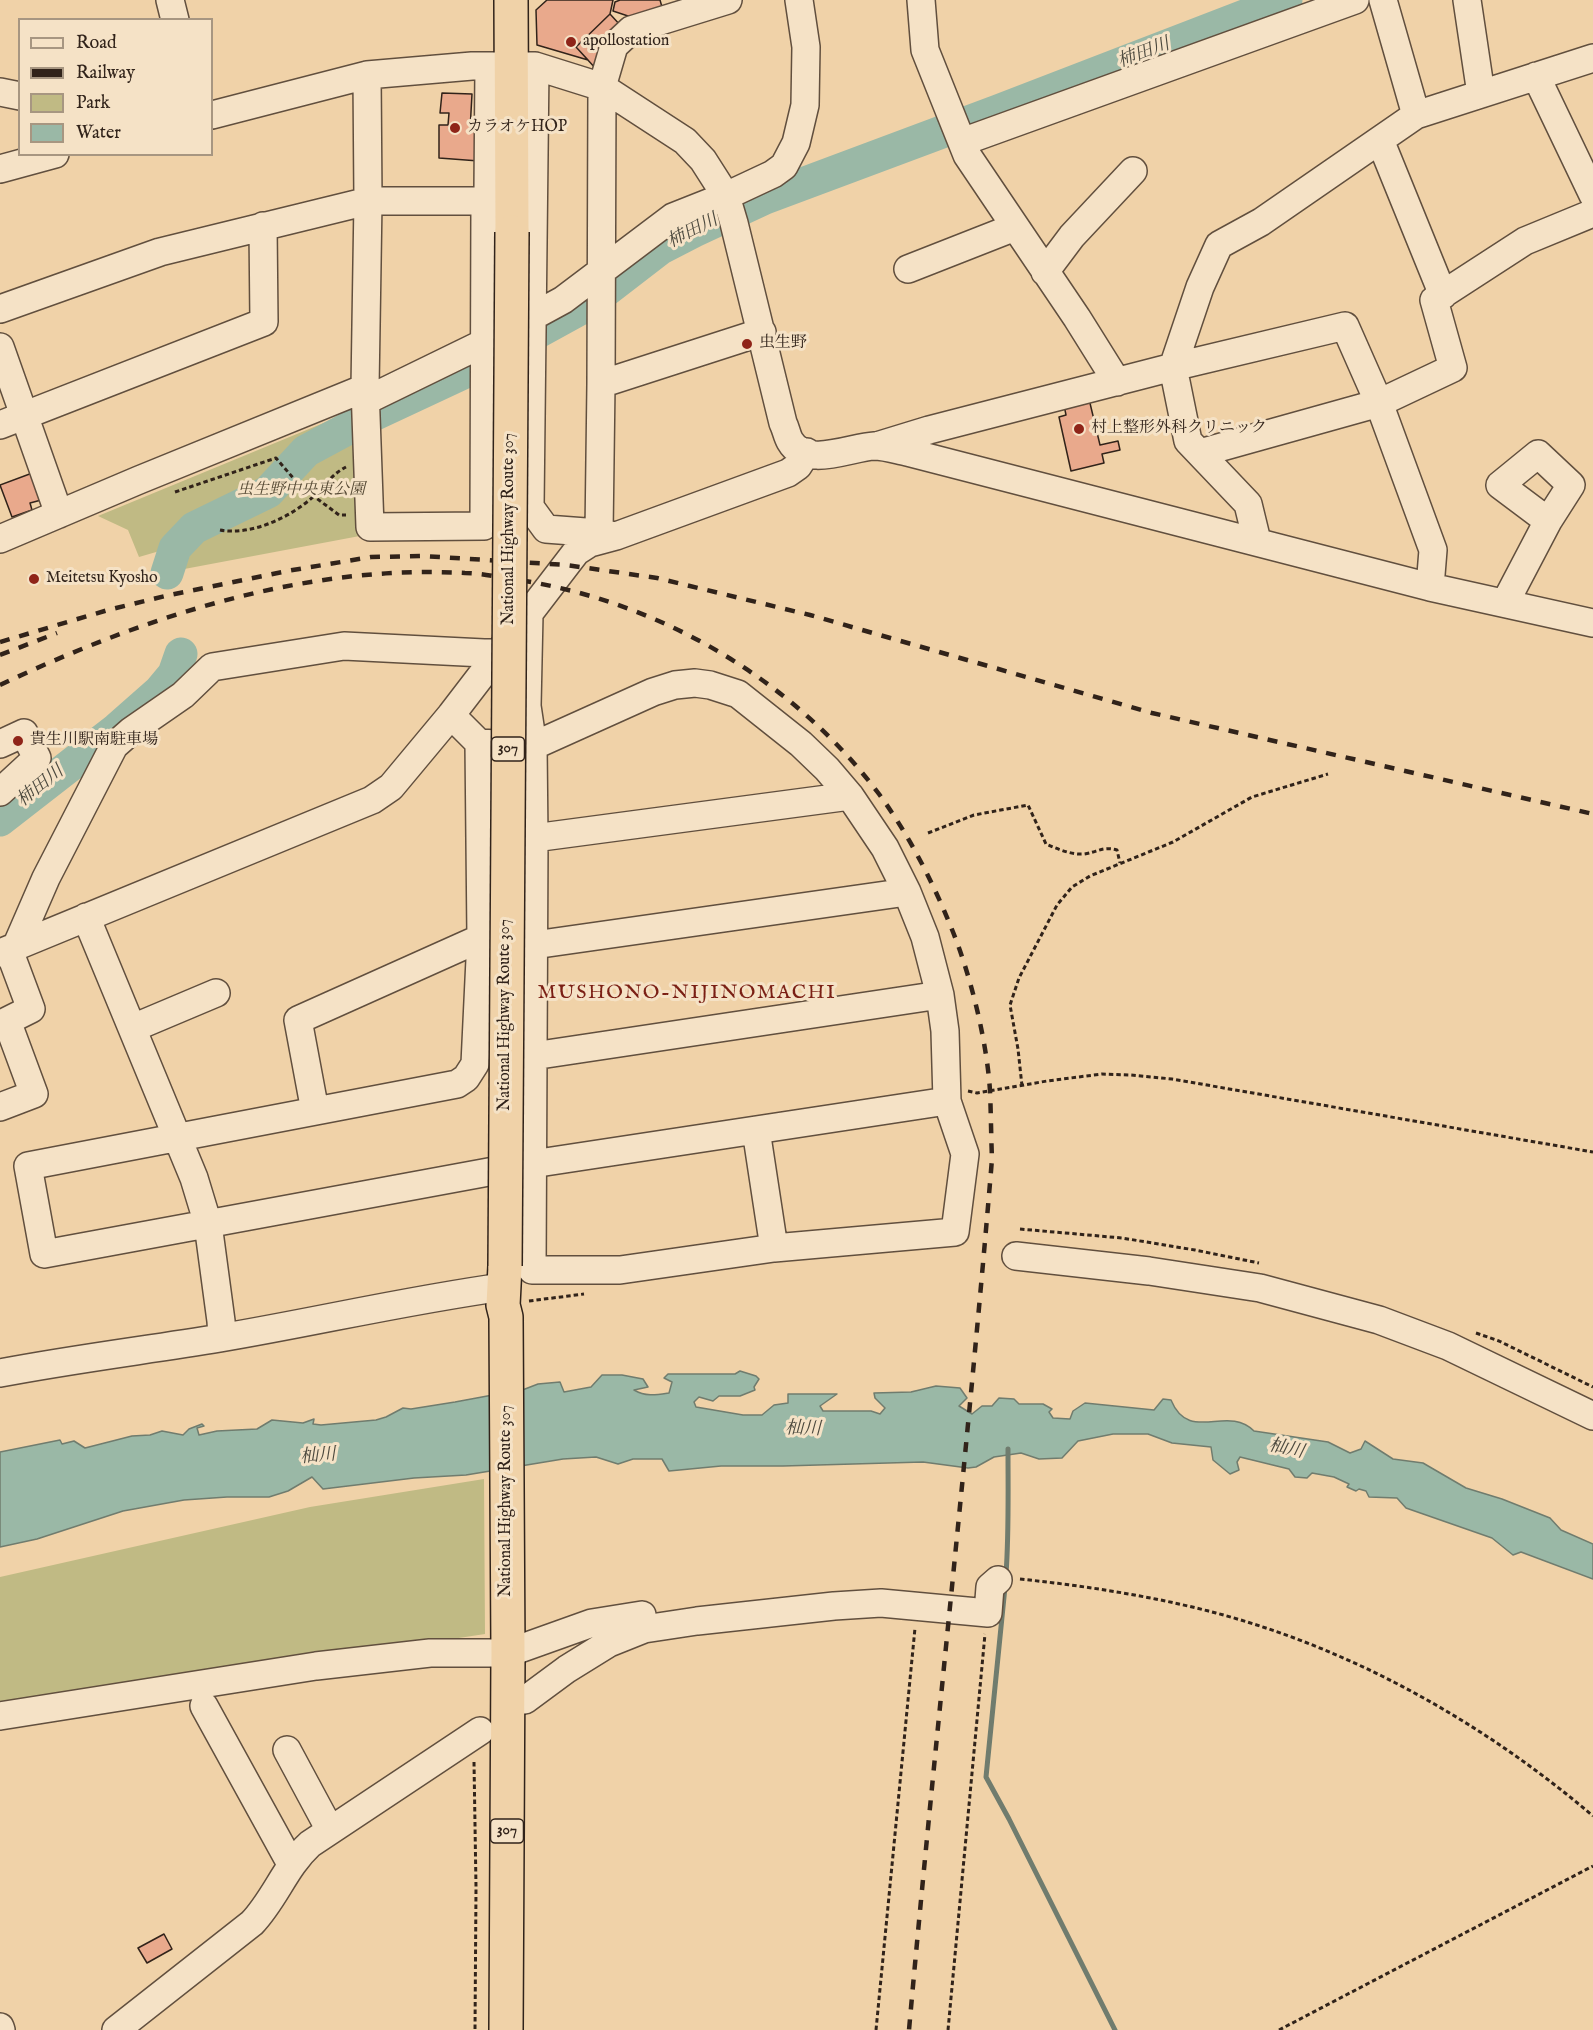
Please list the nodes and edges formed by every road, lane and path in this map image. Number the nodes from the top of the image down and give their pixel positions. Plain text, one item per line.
1 (170, 0) edge
2 (511, 0) edge
3 (728, 0) edge
4 (799, 0) edge
5 (921, 0) edge
6 (1355, 0) edge
7 (1383, 0) edge
8 (1467, 0) edge
9 (174, 18) edge
10 (1593, 58) edge
11 (512, 66) junction
12 (367, 75) junction
13 (1536, 76) junction
14 (602, 87) junction
15 (0, 92) edge
16 (1481, 94) junction
17 (18, 96) edge
18 (213, 115) edge
19 (1416, 115) junction
20 (1380, 140) junction
21 (962, 142) junction
22 (48, 156) edge
23 (0, 169) edge
24 (1133, 171) dead end
25 (1593, 195) edge
26 (368, 201) junction
27 (485, 201) junction
28 (729, 206) junction
29 (1593, 213) edge
30 (263, 226) junction
31 (1015, 227) junction
32 (908, 269) dead end
33 (1045, 272) junction
34 (601, 275) junction
35 (1443, 295) junction
36 (0, 309) edge
37 (532, 321) junction
38 (762, 332) junction
39 (484, 343) junction
40 (0, 347) edge
41 (1173, 367) junction
42 (1118, 382) junction
43 (602, 384) junction
44 (365, 398) junction
45 (1379, 403) junction
46 (25, 416) junction
47 (0, 425) edge
48 (366, 444) junction
49 (876, 446) junction
50 (807, 452) junction
51 (1200, 453) junction
52 (139, 480) junction
53 (314, 496) junction
54 (59, 514) junction
55 (369, 516) junction
56 (1548, 521) dead end
57 (220, 530) dead end
58 (607, 535) junction
59 (0, 539) edge
60 (1257, 541) junction
61 (1430, 587) junction
62 (1505, 603) junction
63 (529, 614) junction
64 (1593, 622) edge
65 (500, 652) junction
66 (451, 715) junction
67 (479, 743) junction
68 (0, 744) edge
69 (533, 746) junction
70 (1328, 774) dead end
71 (0, 792) edge
72 (850, 796) junction
73 (928, 833) dead end
74 (534, 838) junction
75 (1120, 863) junction
76 (907, 892) junction
77 (86, 917) junction
78 (481, 938) junction
79 (534, 945) junction
80 (8, 950) edge
81 (216, 993) dead end
82 (940, 995) junction
83 (133, 1028) junction
84 (533, 1056) junction
85 (1022, 1086) junction
86 (954, 1093) junction
87 (0, 1107) edge
88 (315, 1111) junction
89 (756, 1130) junction
90 (178, 1136) junction
91 (1593, 1152) edge
92 (532, 1164) junction
93 (208, 1224) junction
94 (774, 1248) junction
95 (1016, 1256) dead end
96 (504, 1290) junction
97 (222, 1337) junction
98 (0, 1373) edge
99 (1593, 1416) edge
100 (1007, 1579) joint
101 (917, 1605) junction
102 (988, 1613) junction
103 (644, 1629) junction
104 (508, 1643) junction
105 (525, 1700) dead end
106 (204, 1706) dead end
107 (0, 1716) edge
108 (477, 1734) joint
109 (287, 1750) dead end
110 (1593, 1816) edge
111 (330, 1830) junction
112 (291, 1864) junction
113 (1593, 1866) edge
114 (116, 2030) edge
115 (474, 2030) edge
116 (506, 2030) edge
117 (876, 2030) edge
118 (948, 2030) edge
119 (1279, 2030) edge

1 - 9 street
2 - 11 highway, National Highway Route 307 / 307
3 - 14 street
4 - 28 street
5 - 21 street
6 - 21 street
7 - 19 street
8 - 16 street
10 - 13 street
11 - 12 street
11 - 14 street
11 - 27 street
11 - 37 street
11 - 96 highway, National Highway Route 307 / 307, bridge
12 - 18 street
12 - 26 street
13 - 16 street
13 - 25 street
14 - 28 street
14 - 34 street
15 - 17 street
16 - 19 street
19 - 20 street
20 - 35 street
20 - 41 street
21 - 31 street
22 - 23 street
24 - 33 street
26 - 27 street
26 - 30 street
26 - 44 street
27 - 39 street
28 - 34 street
28 - 38 street
29 - 35 street
30 - 36 street
30 - 46 street
31 - 32 street
31 - 33 street
33 - 42 street
34 - 37 street
34 - 43 street
35 - 45 street
37 - 39 street
37 - 58 street
38 - 43 street
38 - 50 street
39 - 44 street
39 - 55 street
40 - 46 street
41 - 42 street
41 - 45 street
41 - 51 street
42 - 49 street
43 - 58 street
44 - 48 street
44 - 52 street
45 - 51 street
45 - 61 street
46 - 47 street
46 - 54 street
48 - 53 path
48 - 55 street
49 - 50 street
49 - 60 street
50 - 58 street
51 - 60 street
52 - 53 path
52 - 54 street
53 - 55 path
53 - 57 path
54 - 59 street
56 - 62 street
58 - 63 street
60 - 61 street
61 - 62 street
62 - 64 street
63 - 65 street
63 - 69 street
65 - 66 street
65 - 80 street
66 - 67 street
66 - 77 street
67 - 69 street
67 - 78 street
68 - 71 street
69 - 72 street
69 - 74 street
70 - 75 path
72 - 74 street
72 - 76 street
73 - 75 path
74 - 79 street
75 - 85 path
76 - 79 street
76 - 82 street
77 - 80 street
77 - 83 street
78 - 88 street
78 - 88 street
79 - 84 street
80 - 87 street
81 - 83 street
82 - 84 street
82 - 86 street
83 - 90 street
84 - 92 street
85 - 86 path
85 - 91 path
86 - 89 street
86 - 94 street
88 - 90 street
89 - 92 street
89 - 94 street
90 - 93 street
90 - 93 street
92 - 93 street
92 - 94 street
93 - 97 street
95 - 99 street
96 - 97 street
96 - 104 highway, National Highway Route 307 / 307
97 - 98 street
100 - 102 street
100 - 110 path
101 - 102 street
101 - 103 street
101 - 117 path
102 - 118 path
103 - 104 street
103 - 105 street
104 - 107 street
104 - 116 highway, National Highway Route 307 / 307
106 - 112 street
108 - 111 street
108 - 115 path
109 - 111 street
111 - 112 street
112 - 114 street
113 - 119 path

